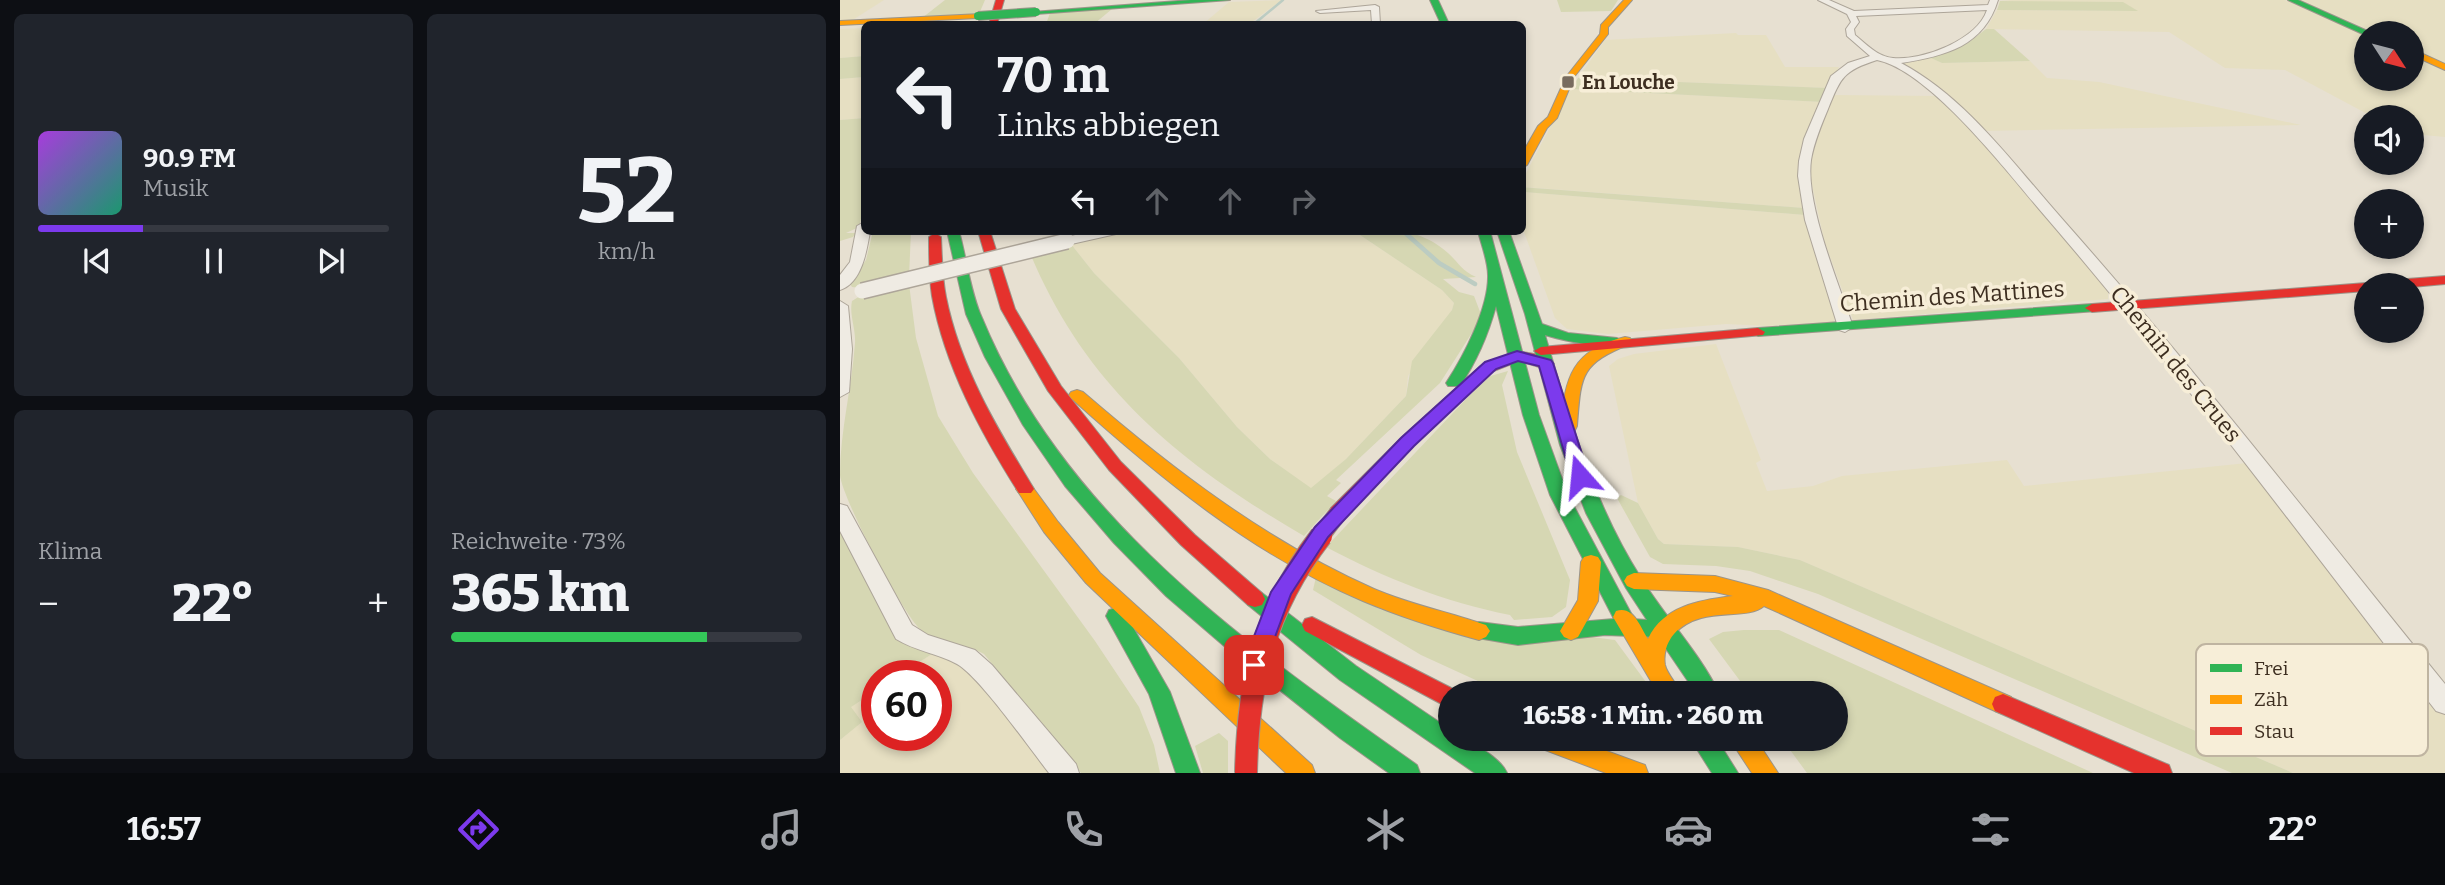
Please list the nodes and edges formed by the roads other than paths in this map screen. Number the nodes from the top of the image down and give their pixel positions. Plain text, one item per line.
1 (1000, 0) edge
2 (1019, 0) edge
3 (1226, 0) edge
4 (1628, 0) edge
5 (1822, 0) edge
6 (2292, 0) edge
7 (1994, 4) edge
8 (1320, 10) dead end
9 (1852, 14) junction
10 (936, 21) edge
11 (994, 21) edge
12 (1015, 21) edge
13 (1376, 21) edge
14 (840, 23) edge
15 (861, 23) edge
16 (2354, 27) edge
17 (2424, 57) edge
18 (1884, 59) junction
19 (2445, 67) edge
20 (1526, 158) edge
21 (862, 235) edge
22 (935, 235) edge
23 (954, 235) edge
24 (985, 235) edge
25 (1093, 235) edge
26 (1485, 235) edge
27 (1504, 235) edge
28 (1495, 275) junction
29 (2445, 280) edge
30 (2424, 282) edge
31 (840, 285) edge
32 (2354, 287) edge
33 (840, 297) edge
34 (2130, 305) junction
35 (840, 306) edge
36 (1536, 327) junction
37 (1845, 327) junction
38 (1621, 341) junction
39 (1028, 348) junction
40 (1516, 350) junction
41 (1543, 357) junction
42 (1463, 382) junction
43 (840, 392) edge
44 (1568, 438) junction
45 (840, 511) edge
46 (1591, 562) junction
47 (1093, 578) junction
48 (1634, 581) junction
49 (1241, 586) junction
50 (1785, 608) junction
51 (1628, 628) junction
52 (1663, 629) junction
53 (1571, 631) junction
54 (2398, 644) edge
55 (1654, 668) junction
56 (1662, 681) edge
57 (1700, 681) edge
58 (2428, 682) edge
59 (1438, 692) edge
60 (2445, 704) edge
61 (1576, 751) edge
62 (1710, 751) edge
63 (1750, 751) edge
64 (1762, 768) edge
65 (1066, 773) edge
66 (1188, 773) edge
67 (1246, 773) edge
68 (1303, 773) edge
69 (1408, 773) edge
70 (1495, 773) edge
71 (1636, 773) edge
72 (1726, 773) edge
73 (2160, 773) edge

1 - 11 main road
2 - 12 main road
3 - 10 main road, bridge
4 - 20 main road
5 - 9 street
6 - 16 main road
7 - 9 street
7 - 18 street
8 - 13 street
9 - 18 street, Chemin des Crues
14 - 15 main road
17 - 19 main road
18 - 34 street, Chemin des Crues
18 - 37 street
21 - 31 street
22 - 47 main road
23 - 69 main road
24 - 39 main road
25 - 33 street, bridge
26 - 28 main road
27 - 36 main road
28 - 40 main road
28 - 42 main road
29 - 30 main road
32 - 34 main road, Chemin des Mattines
34 - 37 main road, Chemin des Mattines
34 - 54 street, Chemin des Crues
35 - 43 street
36 - 38 main road
36 - 41 main road
37 - 38 main road, Chemin des Mattines
38 - 41 main road, Chemin des Mattines
38 - 44 main road
39 - 49 main road
39 - 53 main road
40 - 41 main road
40 - 42 main road
40 - 46 main road
41 - 44 main road
42 - 67 main road, bridge
44 - 48 main road
45 - 65 street
46 - 51 main road
46 - 53 main road
47 - 66 main road
47 - 68 main road
48 - 50 main road
48 - 52 main road
49 - 59 main road
49 - 70 main road
50 - 52 main road
50 - 73 main road
51 - 52 main road
51 - 53 main road
51 - 55 main road
52 - 55 main road
52 - 57 main road
55 - 56 main road
58 - 60 street, Chemin des Crues
61 - 71 main road
62 - 72 main road
63 - 64 main road

